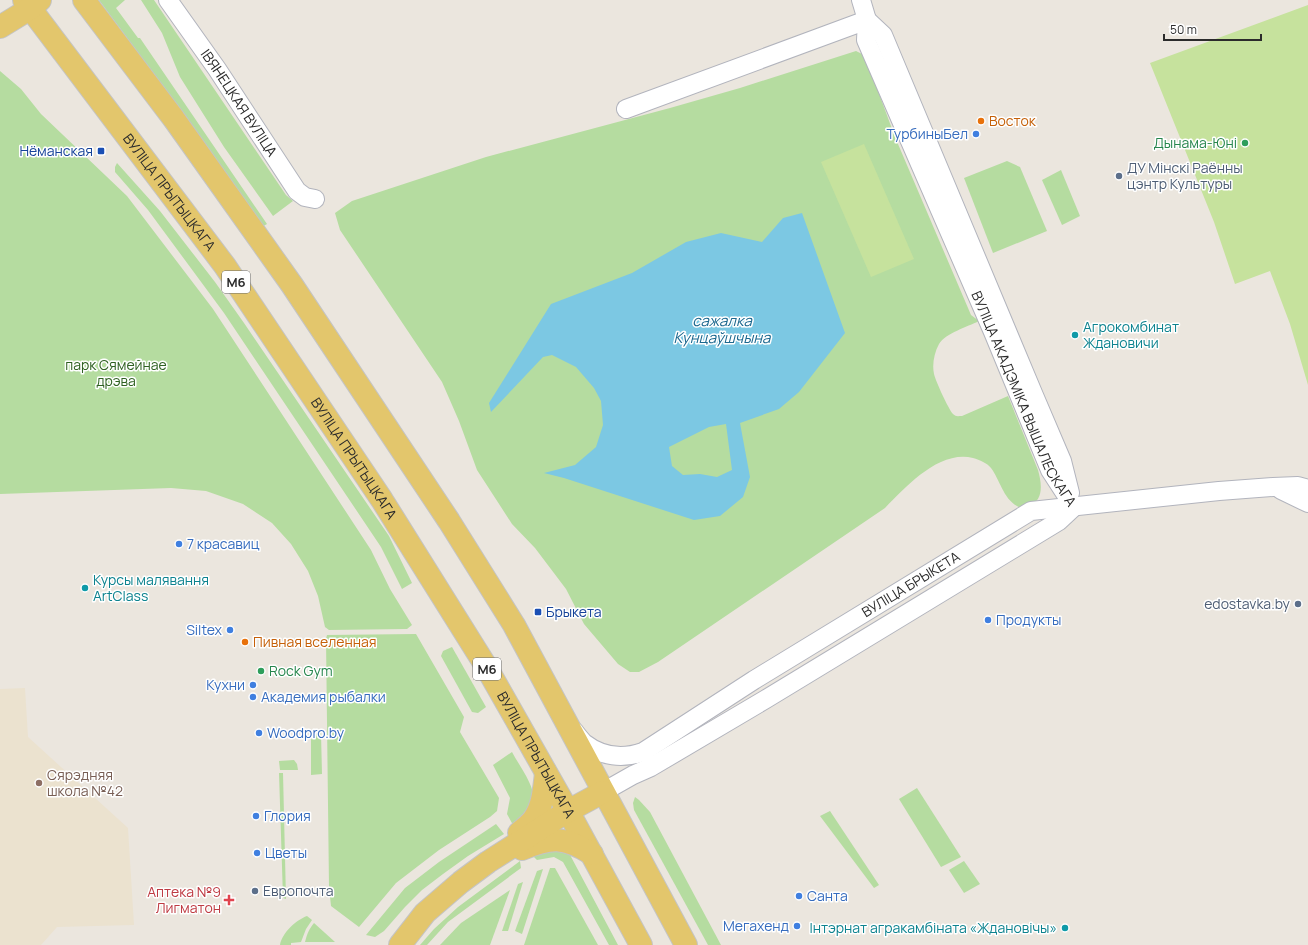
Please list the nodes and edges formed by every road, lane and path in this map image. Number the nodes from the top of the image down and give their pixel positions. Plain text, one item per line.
1 (84, 0) edge
2 (168, 0) edge
3 (861, 0) edge
4 (32, 3) edge
5 (867, 20) junction
6 (0, 26) edge
7 (626, 109) dead end
8 (315, 199) dead end
9 (1273, 486) junction
10 (1308, 488) edge
11 (1308, 503) edge
12 (1074, 507) junction
13 (924, 577) junction
14 (935, 596) junction
15 (754, 680) junction
16 (766, 699) junction
17 (570, 727) junction
18 (546, 773) junction
19 (603, 792) junction
20 (568, 811) junction
21 (592, 854) junction
22 (488, 862) junction
23 (400, 945) edge
24 (641, 945) edge
25 (686, 945) edge

1 - 17 main road
2 - 8 street, ІВЯНЕЦКАЯ ВУЛІЦА
3 - 5 street, ВУЛІЦА АКАДЭМІКА ВЫШАЛЕСКАГА
4 - 6 main road
4 - 18 main road, ВУЛІЦА ПРЫТЫЦКАГА / М6
5 - 7 street
5 - 12 street, ВУЛІЦА АКАДЭМІКА ВЫШАЛЕСКАГА
9 - 10 street, ВУЛІЦА БРЫКЕТА
9 - 11 street
9 - 12 street, ВУЛІЦА БРЫКЕТА
12 - 13 street, ВУЛІЦА БРЫКЕТА
12 - 14 street, ВУЛІЦА БРЫКЕТА
13 - 14 street
13 - 15 street, ВУЛІЦА БРЫКЕТА
14 - 16 street, ВУЛІЦА БРЫКЕТА
15 - 16 street
15 - 17 street, ВУЛІЦА БРЫКЕТА
16 - 19 street, ВУЛІЦА БРЫКЕТА
17 - 19 main road
18 - 20 main road, ВУЛІЦА ПРЫТЫЦКАГА / М6
18 - 22 main road
19 - 20 main road
19 - 25 main road
20 - 21 main road, ВУЛІЦА ПРЫТЫЦКАГА / М6
20 - 22 main road
21 - 22 main road
21 - 24 main road, ВУЛІЦА ПРЫТЫЦКАГА / М6
22 - 23 main road

